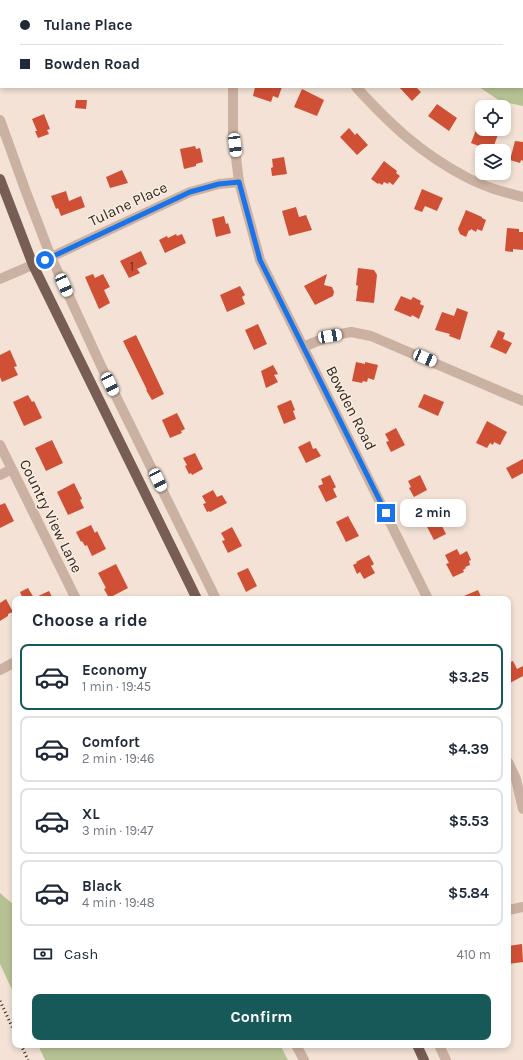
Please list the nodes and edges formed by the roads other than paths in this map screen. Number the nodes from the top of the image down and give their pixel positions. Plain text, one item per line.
1 (233, 88) edge
2 (357, 88) edge
3 (0, 120) edge
4 (0, 179) edge
5 (239, 182) junction
6 (523, 197) edge
7 (51, 257) junction
8 (33, 265) junction
9 (0, 279) edge
10 (303, 346) junction
11 (523, 401) edge
12 (0, 446) edge
13 (12, 469) junction
14 (0, 475) edge
15 (75, 596) edge
16 (196, 596) edge
17 (215, 596) edge
18 (427, 596) edge
19 (12, 664) edge
20 (0, 670) edge
21 (511, 768) edge
22 (523, 809) edge
23 (523, 907) edge
24 (511, 909) edge
25 (298, 1048) edge
26 (418, 1048) edge
27 (440, 1048) edge
28 (304, 1060) edge
29 (424, 1060) edge
30 (446, 1060) edge

1 - 5 street, Bowden Road
2 - 6 street
3 - 7 street
4 - 8 main road
5 - 7 street, Tulane Place
5 - 10 street, Bowden Road
7 - 8 street, Tulane Place
7 - 17 street
8 - 9 street, Tulane Place
8 - 16 main road
10 - 11 street
10 - 18 street, Bowden Road
12 - 13 street, Country View Lane
13 - 14 street
13 - 15 street, Country View Lane
19 - 20 street
21 - 22 street
23 - 24 street
25 - 28 street
26 - 29 main road
27 - 30 street

